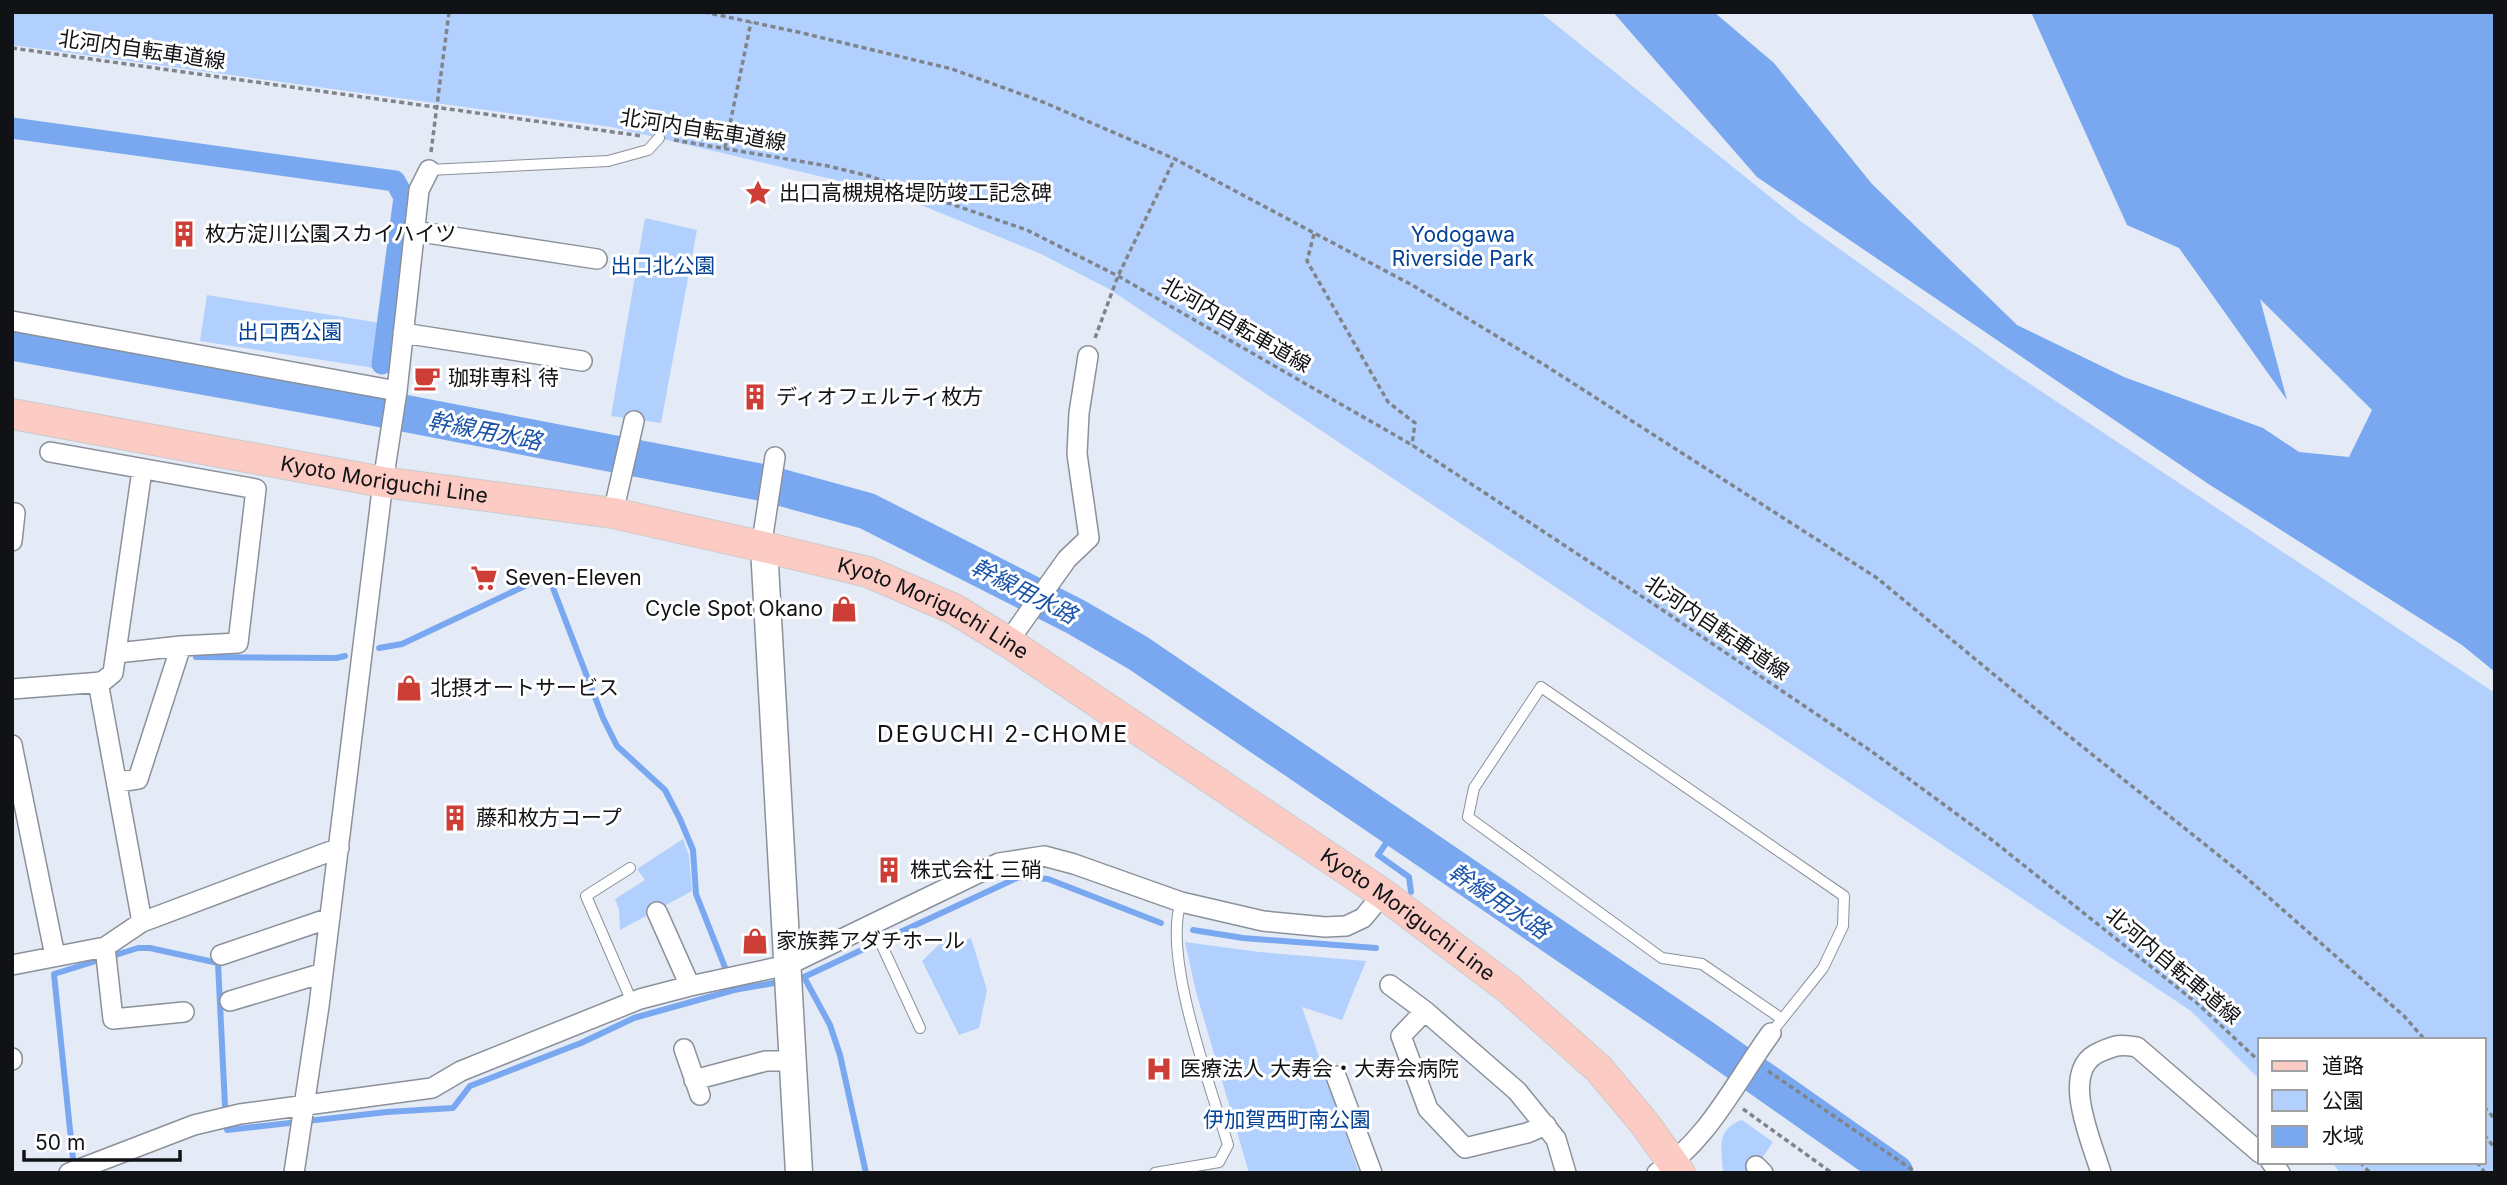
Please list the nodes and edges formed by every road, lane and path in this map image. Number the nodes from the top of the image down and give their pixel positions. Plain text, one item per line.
1 (449, 12) edge
2 (704, 12) edge
3 (751, 22) junction
4 (12, 48) edge
5 (435, 108) junction
6 (659, 138) junction
7 (725, 148) junction
8 (1175, 159) junction
9 (429, 170) junction
10 (414, 231) junction
11 (1314, 234) junction
12 (597, 259) dead end
13 (1118, 276) junction
14 (12, 321) edge
15 (403, 333) junction
16 (1088, 356) joint
17 (582, 361) dead end
18 (397, 391) junction
19 (12, 414) edge
20 (634, 421) dead end
21 (1412, 445) junction
22 (50, 452) dead end
23 (775, 457) dead end
24 (142, 470) junction
25 (385, 470) junction
26 (614, 506) junction
27 (15, 513) dead end
28 (12, 541) edge
29 (764, 541) junction
30 (1013, 636) junction
31 (181, 646) junction
32 (117, 653) junction
33 (98, 682) junction
34 (12, 689) edge
35 (12, 745) edge
36 (118, 782) junction
37 (339, 848) junction
38 (630, 868) dead end
39 (1383, 894) junction
40 (1181, 902) junction
41 (657, 912) dead end
42 (330, 918) junction
43 (142, 922) junction
44 (872, 923) junction
45 (105, 947) junction
46 (55, 956) junction
47 (221, 956) dead end
48 (12, 965) edge
49 (788, 965) junction
50 (323, 973) junction
51 (1390, 985) dead end
52 (690, 986) junction
53 (230, 1001) dead end
54 (632, 1002) junction
55 (1425, 1011) junction
56 (184, 1012) dead end
57 (1776, 1026) junction
58 (920, 1028) dead end
59 (2423, 1038) edge
60 (684, 1049) dead end
61 (1751, 1060) junction
62 (2258, 1060) edge
63 (794, 1061) junction
64 (1336, 1076) dead end
65 (1726, 1098) junction
66 (302, 1117) junction
67 (1546, 1125) junction
68 (2258, 1151) edge
69 (1670, 1169) edge
70 (69, 1173) edge
71 (294, 1173) edge
72 (799, 1173) edge
73 (1155, 1173) edge
74 (1372, 1173) edge
75 (1566, 1173) edge
76 (1832, 1173) edge
77 (1917, 1173) edge
78 (2101, 1173) edge

1 - 5 path
2 - 3 path
3 - 7 path
3 - 8 path
4 - 5 path, 北河内自転車道線
5 - 6 path, 北河内自転車道線
5 - 9 path
6 - 7 path, 北河内自転車道線
6 - 9 lane
7 - 13 path, 北河内自転車道線
8 - 11 path
8 - 13 path
9 - 10 street
10 - 12 street
10 - 15 street
11 - 21 path
11 - 59 path
13 - 16 path
13 - 21 path, 北河内自転車道線
14 - 18 street
15 - 17 street
15 - 18 street
16 - 30 street
18 - 25 street
19 - 25 main road, Kyoto Moriguchi Line
20 - 26 street
21 - 62 path, 北河内自転車道線
22 - 24 street
23 - 29 street
24 - 31 street
24 - 32 street
25 - 26 main road, Kyoto Moriguchi Line
25 - 37 street
26 - 29 main road, Kyoto Moriguchi Line
27 - 28 street
29 - 30 main road, Kyoto Moriguchi Line
29 - 49 street
30 - 39 main road, Kyoto Moriguchi Line
31 - 32 street
31 - 36 street
32 - 33 street
33 - 34 street
33 - 36 street
35 - 46 street
36 - 43 street
37 - 42 street
37 - 43 street
38 - 54 lane
39 - 40 street
39 - 69 main road, Kyoto Moriguchi Line
40 - 44 street
40 - 73 lane
41 - 52 street
42 - 47 street
42 - 50 street
43 - 45 street
44 - 49 street
44 - 58 lane
45 - 46 street
45 - 56 street
46 - 48 street
49 - 52 street
49 - 63 street
50 - 53 street
50 - 66 street
51 - 55 street
52 - 54 street
54 - 66 street
55 - 67 street
55 - 67 street
57 - 57 lane
57 - 61 street
60 - 63 street
61 - 65 street
61 - 77 path
63 - 72 street
64 - 74 street
65 - 69 street
65 - 76 path
66 - 70 street
66 - 71 street
67 - 75 street
68 - 78 street

